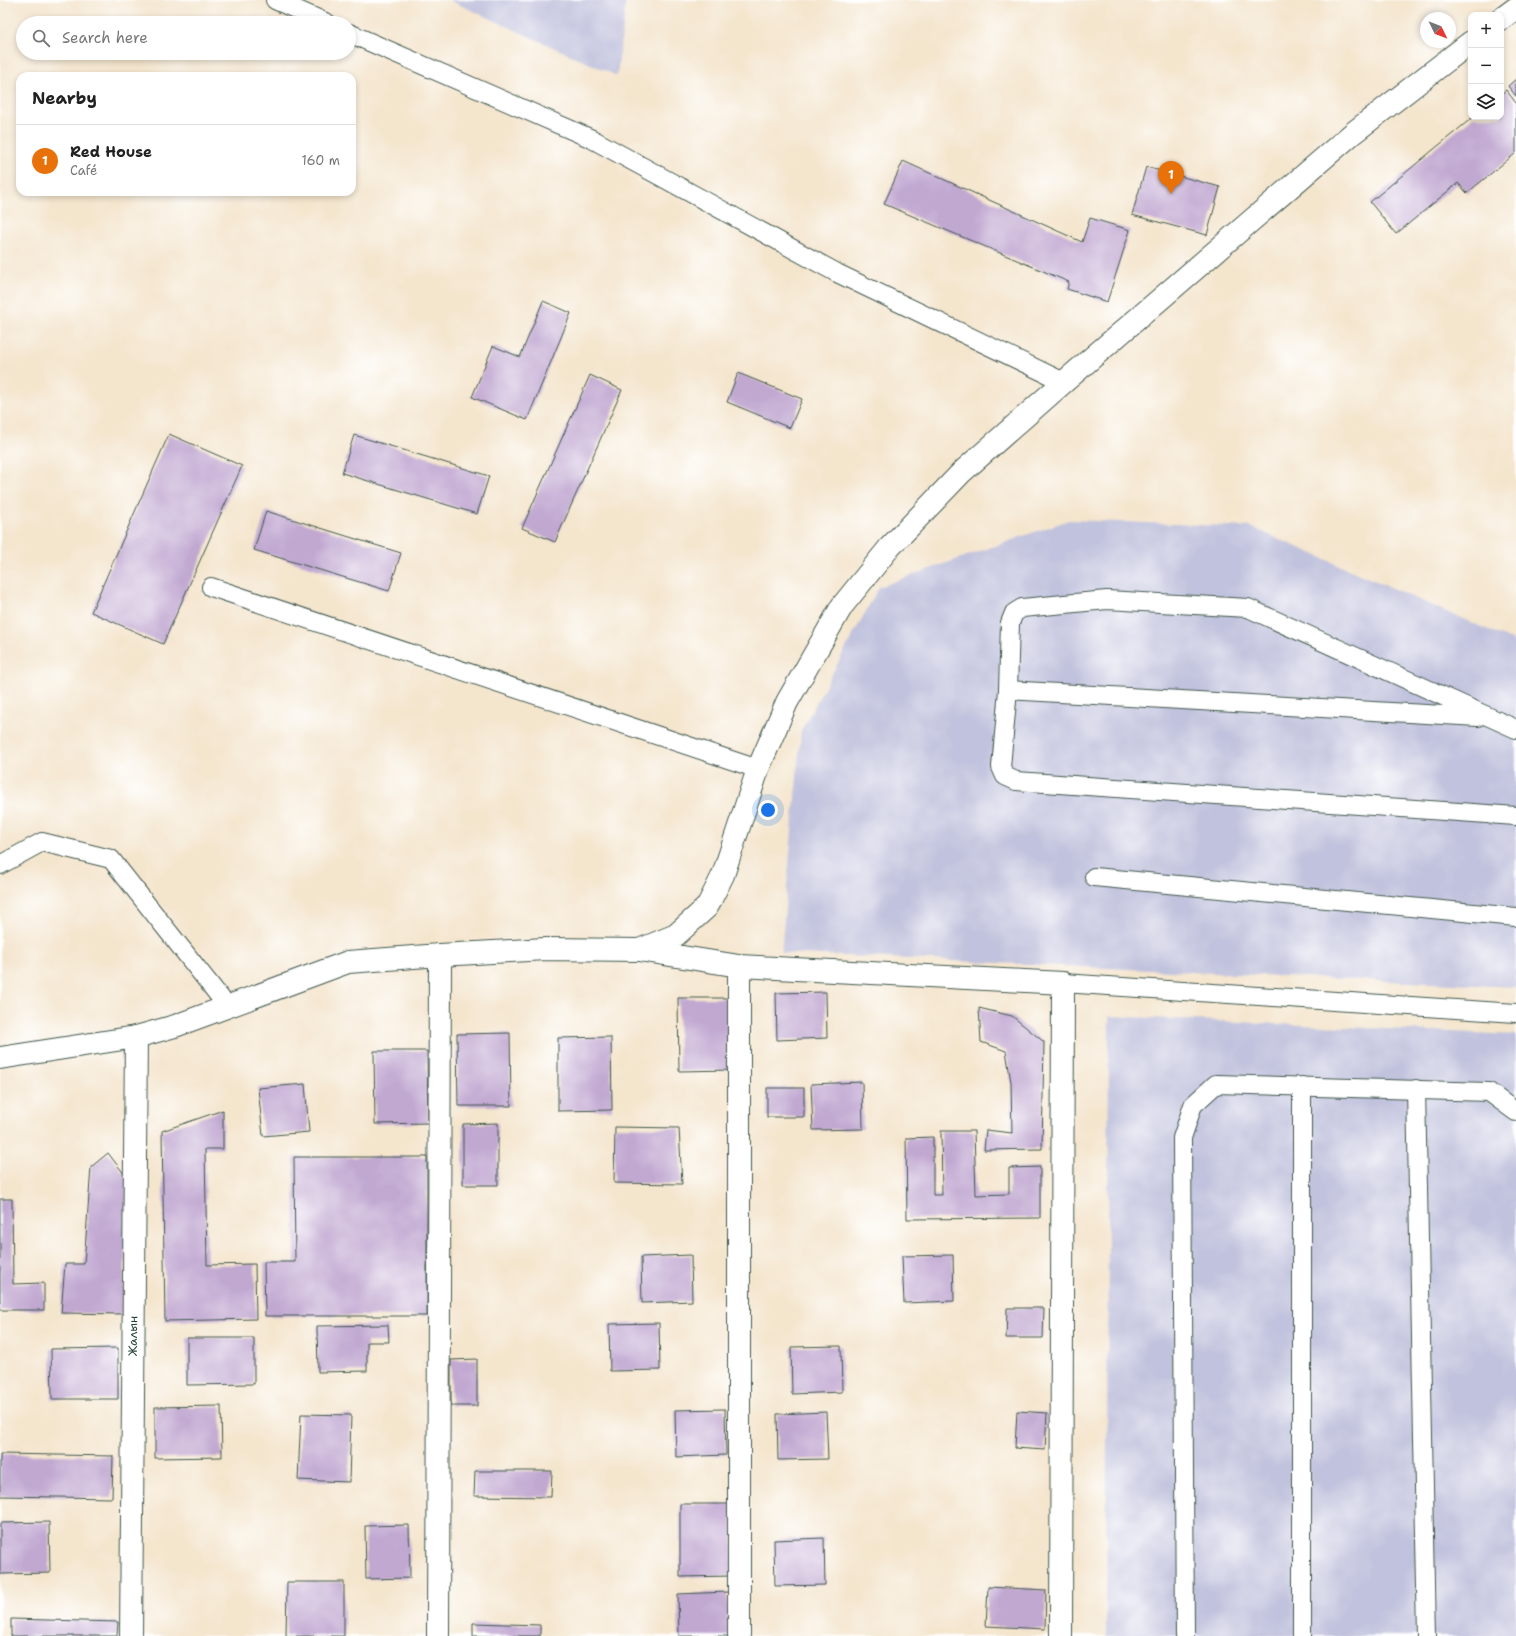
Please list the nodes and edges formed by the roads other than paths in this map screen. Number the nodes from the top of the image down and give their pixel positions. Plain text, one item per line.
1 (275, 0) edge
2 (1516, 8) edge
3 (311, 16) edge
4 (1504, 17) edge
5 (356, 36) edge
6 (1468, 44) edge
7 (1064, 382) junction
8 (211, 587) dead end
9 (1008, 690) junction
10 (1489, 717) junction
11 (1516, 729) edge
12 (758, 769) junction
13 (1516, 816) edge
14 (0, 865) edge
15 (1094, 877) dead end
16 (1516, 917) edge
17 (639, 950) junction
18 (440, 955) junction
19 (739, 966) junction
20 (1063, 983) junction
21 (227, 1006) junction
22 (1516, 1013) edge
23 (136, 1037) junction
24 (0, 1058) edge
25 (1302, 1086) junction
26 (1416, 1089) junction
27 (1516, 1112) edge
28 (131, 1636) edge
29 (438, 1636) edge
30 (739, 1636) edge
31 (1061, 1636) edge
32 (1185, 1636) edge
33 (1302, 1636) edge
34 (1426, 1636) edge

1 - 3 lane
2 - 4 street
5 - 7 lane
6 - 7 street
7 - 12 street
8 - 12 lane
9 - 10 lane
9 - 10 lane
9 - 13 lane
10 - 11 lane
12 - 17 street
14 - 21 lane
15 - 16 lane
17 - 18 street
17 - 19 street
18 - 21 street
18 - 29 street
19 - 20 street
19 - 30 street
20 - 22 lane
20 - 31 street
21 - 23 street
23 - 24 street
23 - 28 street, Жалын
25 - 26 lane
25 - 32 lane
25 - 33 lane
26 - 27 lane
26 - 34 lane

